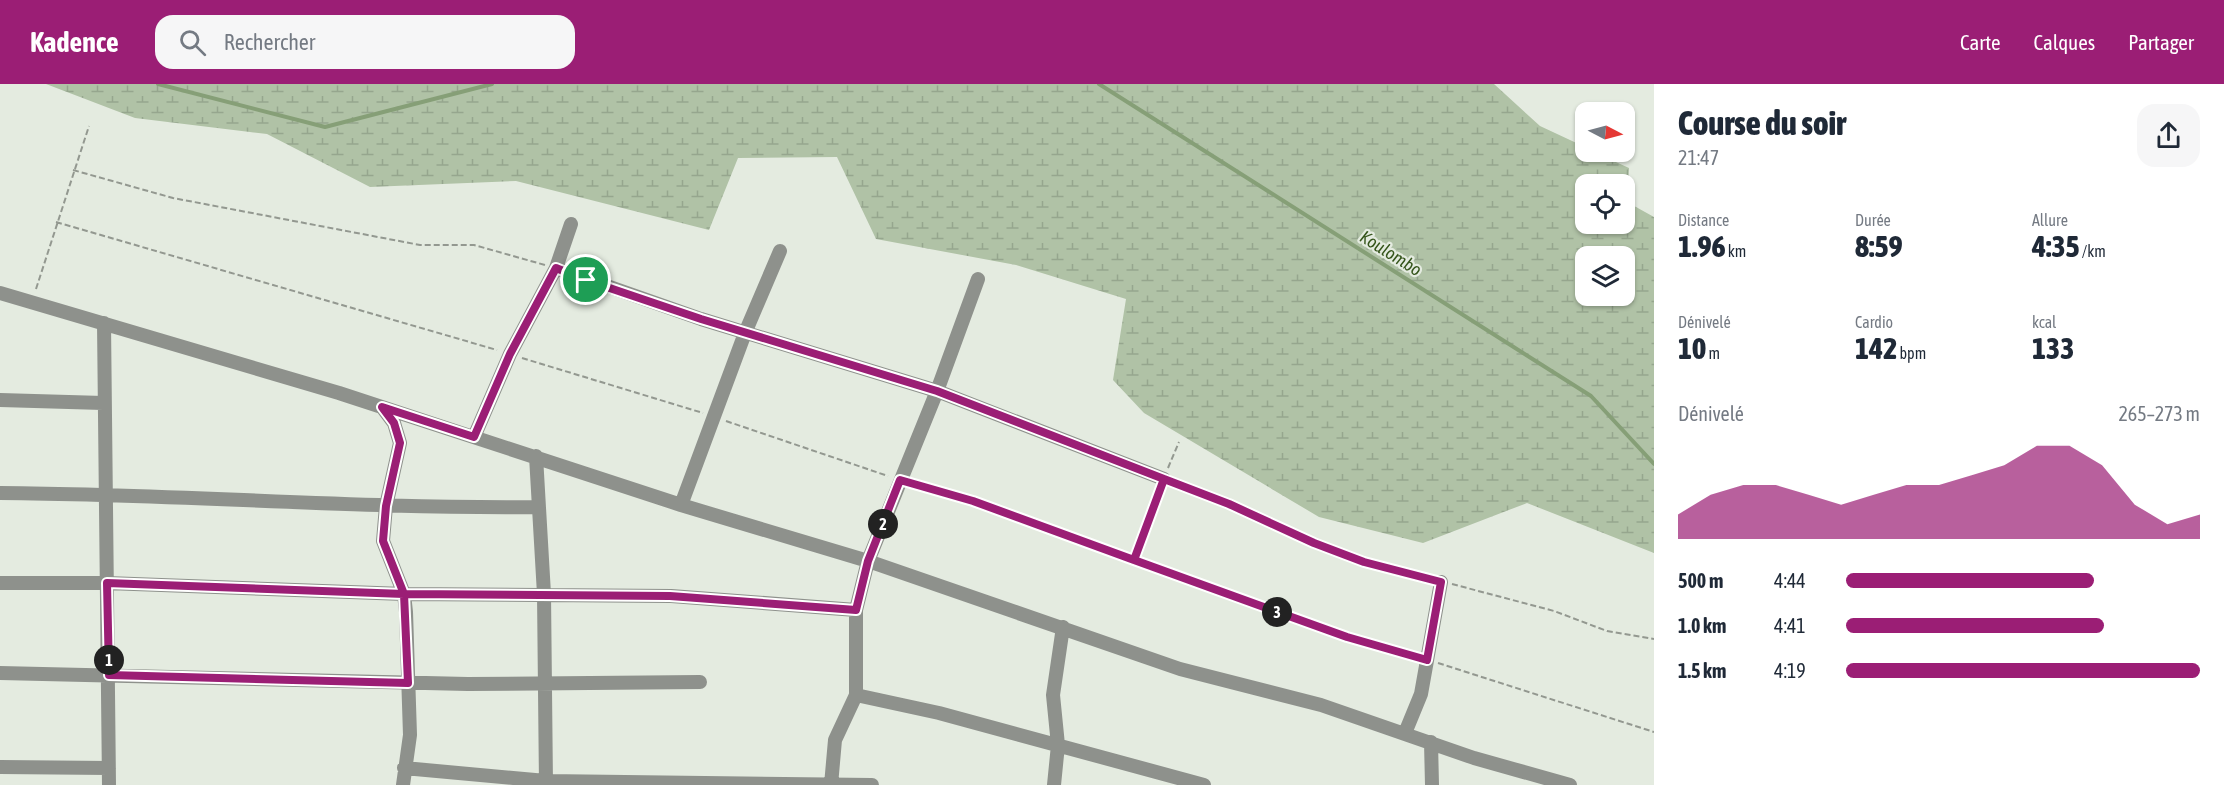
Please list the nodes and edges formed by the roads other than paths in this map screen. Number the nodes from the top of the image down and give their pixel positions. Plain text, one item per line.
1 (571, 224) dead end
2 (780, 251) dead end
3 (556, 268) junction
4 (978, 279) dead end
5 (0, 293) edge
6 (104, 323) junction
7 (745, 333) junction
8 (937, 391) junction
9 (0, 400) edge
10 (103, 403) junction
11 (382, 407) junction
12 (474, 437) junction
13 (536, 456) junction
14 (1164, 479) road end
15 (0, 494) edge
16 (106, 494) junction
17 (681, 505) junction
18 (386, 506) junction
19 (539, 507) junction
20 (868, 561) junction
21 (1441, 582) road end
22 (0, 583) edge
23 (107, 583) junction
24 (404, 594) junction
25 (544, 594) junction
26 (856, 610) junction
27 (1063, 627) junction
28 (0, 673) edge
29 (109, 675) junction
30 (544, 682) junction
31 (700, 682) dead end
32 (408, 683) junction
33 (856, 695) junction
34 (1405, 733) junction
35 (1431, 742) junction
36 (1058, 745) junction
37 (0, 767) edge
38 (109, 768) junction
39 (405, 768) junction
40 (546, 783) edge
41 (831, 784) edge
42 (109, 785) edge
43 (403, 785) edge
44 (872, 785) edge
45 (1054, 785) edge
46 (1204, 785) edge
47 (1432, 785) edge
48 (1570, 785) edge

1 - 3 street
2 - 7 street
3 - 7 street
3 - 12 street
4 - 8 street
5 - 6 street
6 - 10 street
6 - 11 street
7 - 8 street
7 - 17 street
8 - 14 street
8 - 20 street
9 - 10 street
10 - 16 street
11 - 12 street
11 - 18 street
12 - 13 street
13 - 17 street
13 - 19 street
15 - 16 street
16 - 18 street
16 - 23 street
17 - 20 street
18 - 19 street
18 - 24 street
19 - 25 street
20 - 26 street
20 - 27 street
21 - 34 street
22 - 23 street
23 - 24 street
23 - 29 street
24 - 25 street
24 - 32 street
25 - 26 street
25 - 30 street
26 - 33 street
27 - 34 street
27 - 36 street
28 - 29 street
29 - 32 street
29 - 38 street
30 - 31 street
30 - 32 street
30 - 40 street
32 - 39 street
33 - 36 street
33 - 41 street
34 - 35 street
35 - 47 street
35 - 48 street
36 - 45 street
36 - 46 street
37 - 38 street
38 - 42 street
39 - 40 street
39 - 43 street
40 - 41 street
41 - 44 street

